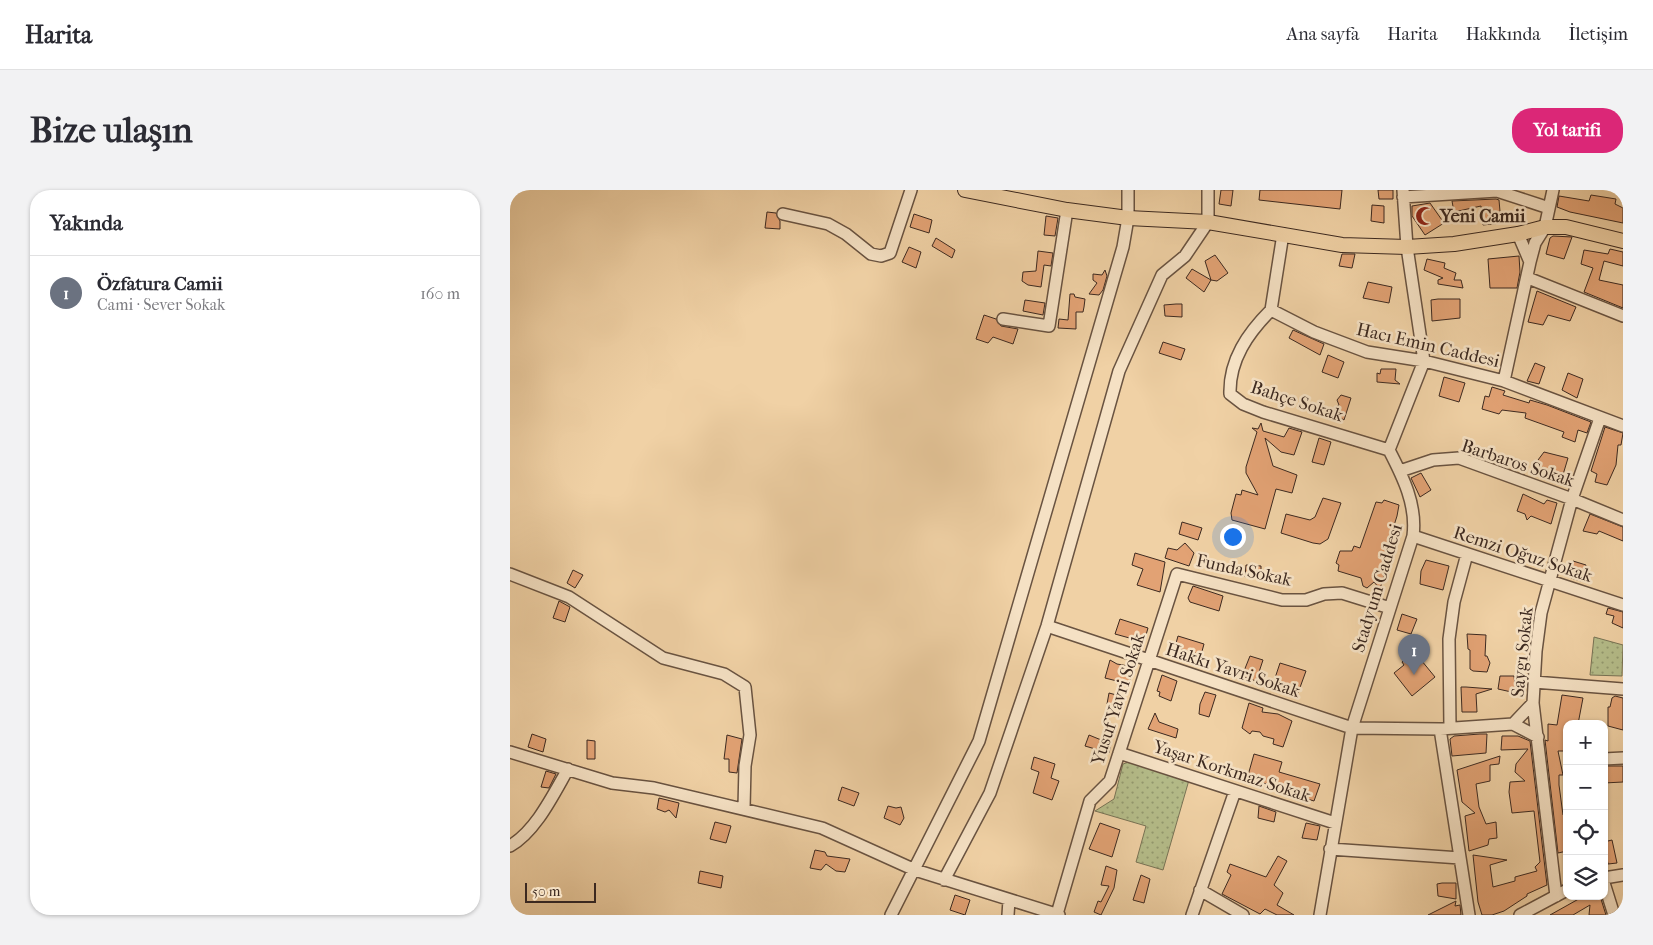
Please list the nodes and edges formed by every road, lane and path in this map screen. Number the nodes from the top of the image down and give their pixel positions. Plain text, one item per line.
1 (911, 190) edge
2 (965, 190) edge
3 (1128, 190) edge
4 (1208, 190) edge
5 (1553, 190) edge
6 (1403, 194) edge
7 (1012, 195) edge
8 (1549, 208) junction
9 (1067, 210) junction
10 (783, 214) dead end
11 (1128, 218) junction
12 (1208, 222) junction
13 (1545, 227) junction
14 (1283, 234) junction
15 (1518, 234) junction
16 (1623, 240) edge
17 (1407, 247) junction
18 (1530, 262) junction
19 (1528, 278) junction
20 (1271, 310) junction
21 (1623, 316) edge
22 (1003, 319) dead end
23 (1424, 361) junction
24 (1504, 381) junction
25 (1600, 418) junction
26 (1623, 426) edge
27 (1389, 450) junction
28 (1400, 472) junction
29 (1572, 499) junction
30 (1623, 520) edge
31 (1413, 536) junction
32 (1467, 554) junction
33 (510, 574) edge
34 (1178, 574) joint
35 (1550, 581) junction
36 (1623, 605) edge
37 (1390, 608) junction
38 (1047, 626) junction
39 (1149, 661) junction
40 (1534, 682) junction
41 (1623, 689) edge
42 (1533, 703) junction
43 (1512, 724) junction
44 (1352, 728) junction
45 (1445, 729) junction
46 (1538, 737) junction
47 (510, 752) edge
48 (1119, 753) junction
49 (1623, 758) edge
50 (1608, 759) edge
51 (568, 769) junction
52 (1235, 791) junction
53 (744, 808) junction
54 (1335, 823) junction
55 (510, 846) edge
56 (1330, 848) junction
57 (1460, 858) junction
58 (915, 870) junction
59 (1623, 875) edge
60 (1608, 877) edge
61 (944, 880) junction
62 (1200, 890) junction
63 (1563, 892) edge
64 (1556, 896) junction
65 (1608, 896) edge
66 (1010, 900) junction
67 (891, 915) edge
68 (1008, 915) edge
69 (1058, 915) edge
70 (1192, 915) edge
71 (1243, 915) edge
72 (1320, 915) edge
73 (1469, 915) edge
74 (1520, 915) edge
75 (1614, 915) edge

1 - 10 street
2 - 7 main road
3 - 11 street
4 - 12 street
5 - 8 street
6 - 8 street
6 - 17 street
7 - 9 main road
8 - 13 street
9 - 11 main road
9 - 22 street
11 - 12 main road
11 - 58 street
12 - 14 main road
12 - 38 street
13 - 15 main road
13 - 16 main road
13 - 18 street
14 - 17 main road
14 - 20 street
15 - 17 main road
15 - 18 street
17 - 23 street
18 - 19 street
19 - 21 street
19 - 24 street
20 - 23 street, Hacı Emin Caddesi
20 - 27 street, Bahçe Sokak
23 - 24 street, Hacı Emin Caddesi
23 - 27 street
24 - 25 street, Hacı Emin Caddesi
25 - 26 street, Hacı Emin Caddesi
25 - 29 street, Saygı Sokak
27 - 28 street, Stadyum Caddesi
28 - 29 street, Barbaros Sokak
28 - 31 street, Stadyum Caddesi
29 - 30 street, Barbaros Sokak
29 - 35 street, Saygı Sokak
31 - 32 street, Remzi Oğuz Sokak
31 - 37 street, Stadyum Caddesi
32 - 35 street, Remzi Oğuz Sokak
32 - 45 street
33 - 53 street
34 - 37 street, Funda Sokak
34 - 39 street, Yusuf Yavri Sokak
35 - 36 street, Remzi Oğuz Sokak
35 - 40 street, Saygı Sokak
37 - 44 street, Stadyum Caddesi
38 - 39 street, Hakkı Yavri Sokak
38 - 61 street
39 - 44 street, Hakkı Yavri Sokak
39 - 48 street, Yusuf Yavri Sokak
40 - 41 street
40 - 42 street, Saygı Sokak
42 - 43 street
42 - 46 street, Saygı Sokak
43 - 45 street, Hakkı Yavri Sokak
43 - 46 street
44 - 45 street, Hakkı Yavri Sokak
44 - 54 street, Stadyum Caddesi
45 - 57 street
46 - 64 street, Saygı Sokak
47 - 51 street
48 - 52 street, Yaşar Korkmaz Sokak
48 - 69 street, Yusuf Yavri Sokak
49 - 50 street
51 - 53 street
51 - 55 street
52 - 54 street, Yaşar Korkmaz Sokak
52 - 62 street
53 - 58 street
54 - 56 street, Stadyum Caddesi
56 - 57 street
56 - 72 street, Stadyum Caddesi
57 - 73 street
58 - 61 street
58 - 67 street
59 - 60 street
61 - 66 street
62 - 70 street
62 - 71 street
63 - 64 street
64 - 74 street
65 - 75 street
66 - 68 street
66 - 69 street

